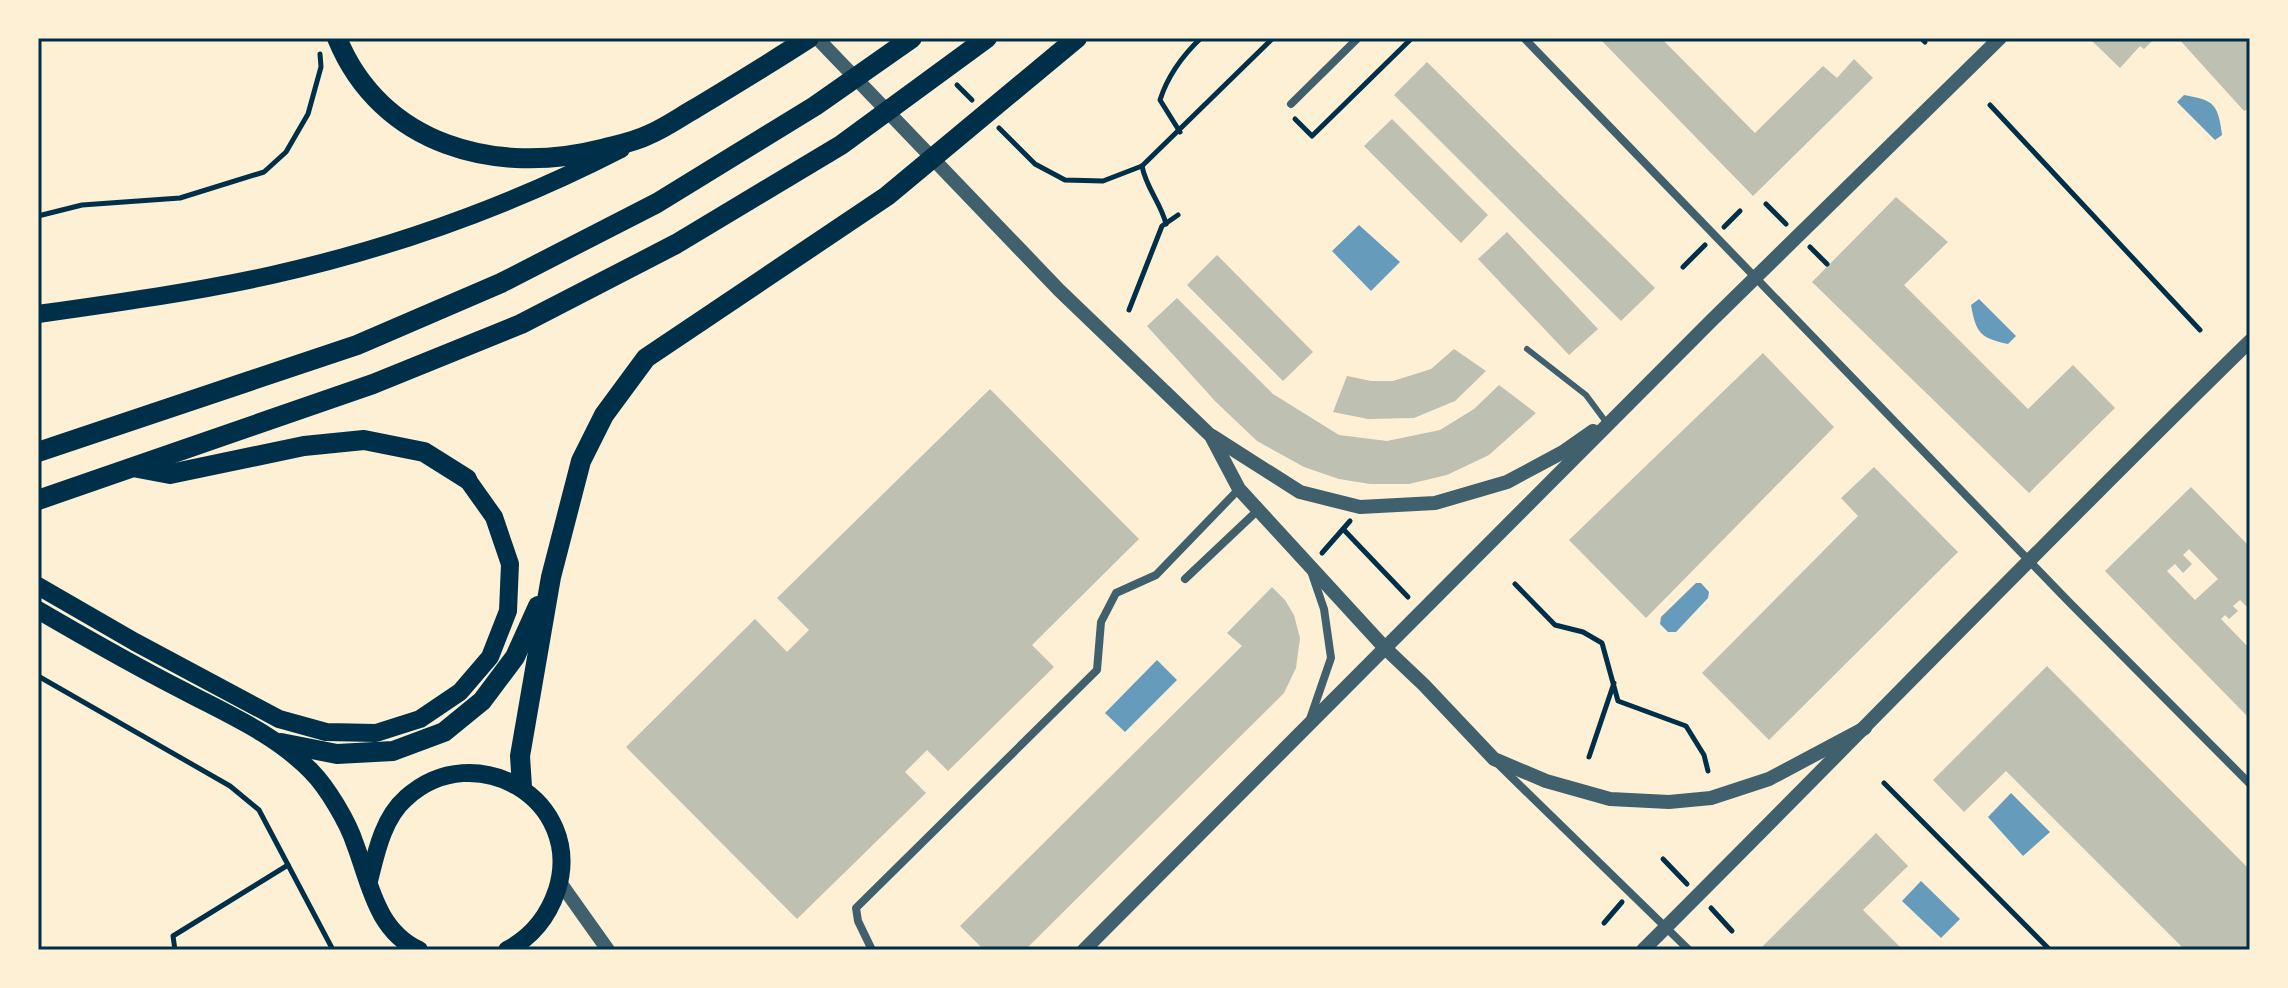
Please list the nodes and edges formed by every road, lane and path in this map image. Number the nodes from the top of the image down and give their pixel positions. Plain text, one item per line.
1 (809, 38) edge
2 (817, 38) edge
3 (912, 38) edge
4 (987, 38) edge
5 (1077, 38) edge
6 (1201, 38) edge
7 (1273, 38) edge
8 (1358, 38) edge
9 (1412, 38) edge
10 (1524, 38) edge
11 (2000, 38) edge
12 (328, 44) edge
13 (1990, 105) dead end
14 (1289, 107) joint
15 (1180, 132) junction
16 (648, 135) junction
17 (1035, 164) dead end
18 (1142, 166) junction
19 (1178, 215) dead end
20 (38, 216) edge
21 (1166, 224) junction
22 (1756, 277) junction
23 (1129, 310) dead end
24 (38, 314) edge
25 (2200, 330) dead end
26 (2250, 341) edge
27 (1527, 349) dead end
28 (1625, 408) junction
29 (1606, 422) junction
30 (1211, 436) junction
31 (38, 452) edge
32 (134, 468) junction
33 (467, 479) joint
34 (1239, 489) junction
35 (38, 500) edge
36 (1360, 507) junction
37 (1258, 510) junction
38 (1344, 530) junction
39 (2029, 559) junction
40 (1309, 566) junction
41 (551, 577) junction
42 (1185, 579) dead end
43 (1515, 584) dead end
44 (38, 586) edge
45 (1408, 597) dead end
46 (38, 610) edge
47 (1385, 648) junction
48 (38, 676) edge
49 (1614, 682) junction
50 (1308, 726) junction
51 (1865, 728) junction
52 (281, 743) junction
53 (1589, 757) dead end
54 (1494, 759) junction
55 (1708, 771) dead end
56 (1884, 783) dead end
57 (2250, 784) edge
58 (522, 787) junction
59 (288, 865) junction
60 (559, 881) junction
61 (368, 884) junction
62 (1666, 927) junction
63 (175, 950) edge
64 (333, 950) edge
65 (419, 950) edge
66 (507, 950) edge
67 (608, 950) edge
68 (872, 950) edge
69 (1084, 950) edge
70 (1643, 950) edge
71 (1689, 950) edge
72 (2050, 950) edge

1 - 16 highway
2 - 30 street
3 - 31 highway
4 - 32 highway
5 - 41 highway
6 - 15 path
7 - 15 path
8 - 14 street
9 - 14 path
10 - 22 street
11 - 22 street
12 - 16 highway
12 - 20 path
13 - 25 path
15 - 18 path
16 - 24 main road
17 - 18 path
18 - 21 path
19 - 21 path
21 - 23 path
22 - 28 street
22 - 39 street
26 - 39 street
27 - 29 lane
28 - 29 street
28 - 47 street
29 - 36 street
30 - 34 street
30 - 36 street
32 - 33 highway
32 - 35 highway
33 - 44 main road
34 - 37 street
34 - 68 street
36 - 38 path
37 - 40 street
37 - 42 street
38 - 40 path
38 - 45 path
39 - 51 street
39 - 57 street
40 - 47 street
40 - 50 street
41 - 52 highway
41 - 58 highway
43 - 49 path
46 - 52 main road
47 - 50 street
47 - 54 street
48 - 59 path
49 - 53 path
49 - 55 path
50 - 69 street
51 - 54 street
51 - 62 street
52 - 61 main road
54 - 62 street
56 - 72 path
58 - 60 main road
58 - 61 main road
59 - 63 path
59 - 64 path
60 - 66 main road
60 - 67 street
61 - 65 main road
62 - 70 street
62 - 71 street

